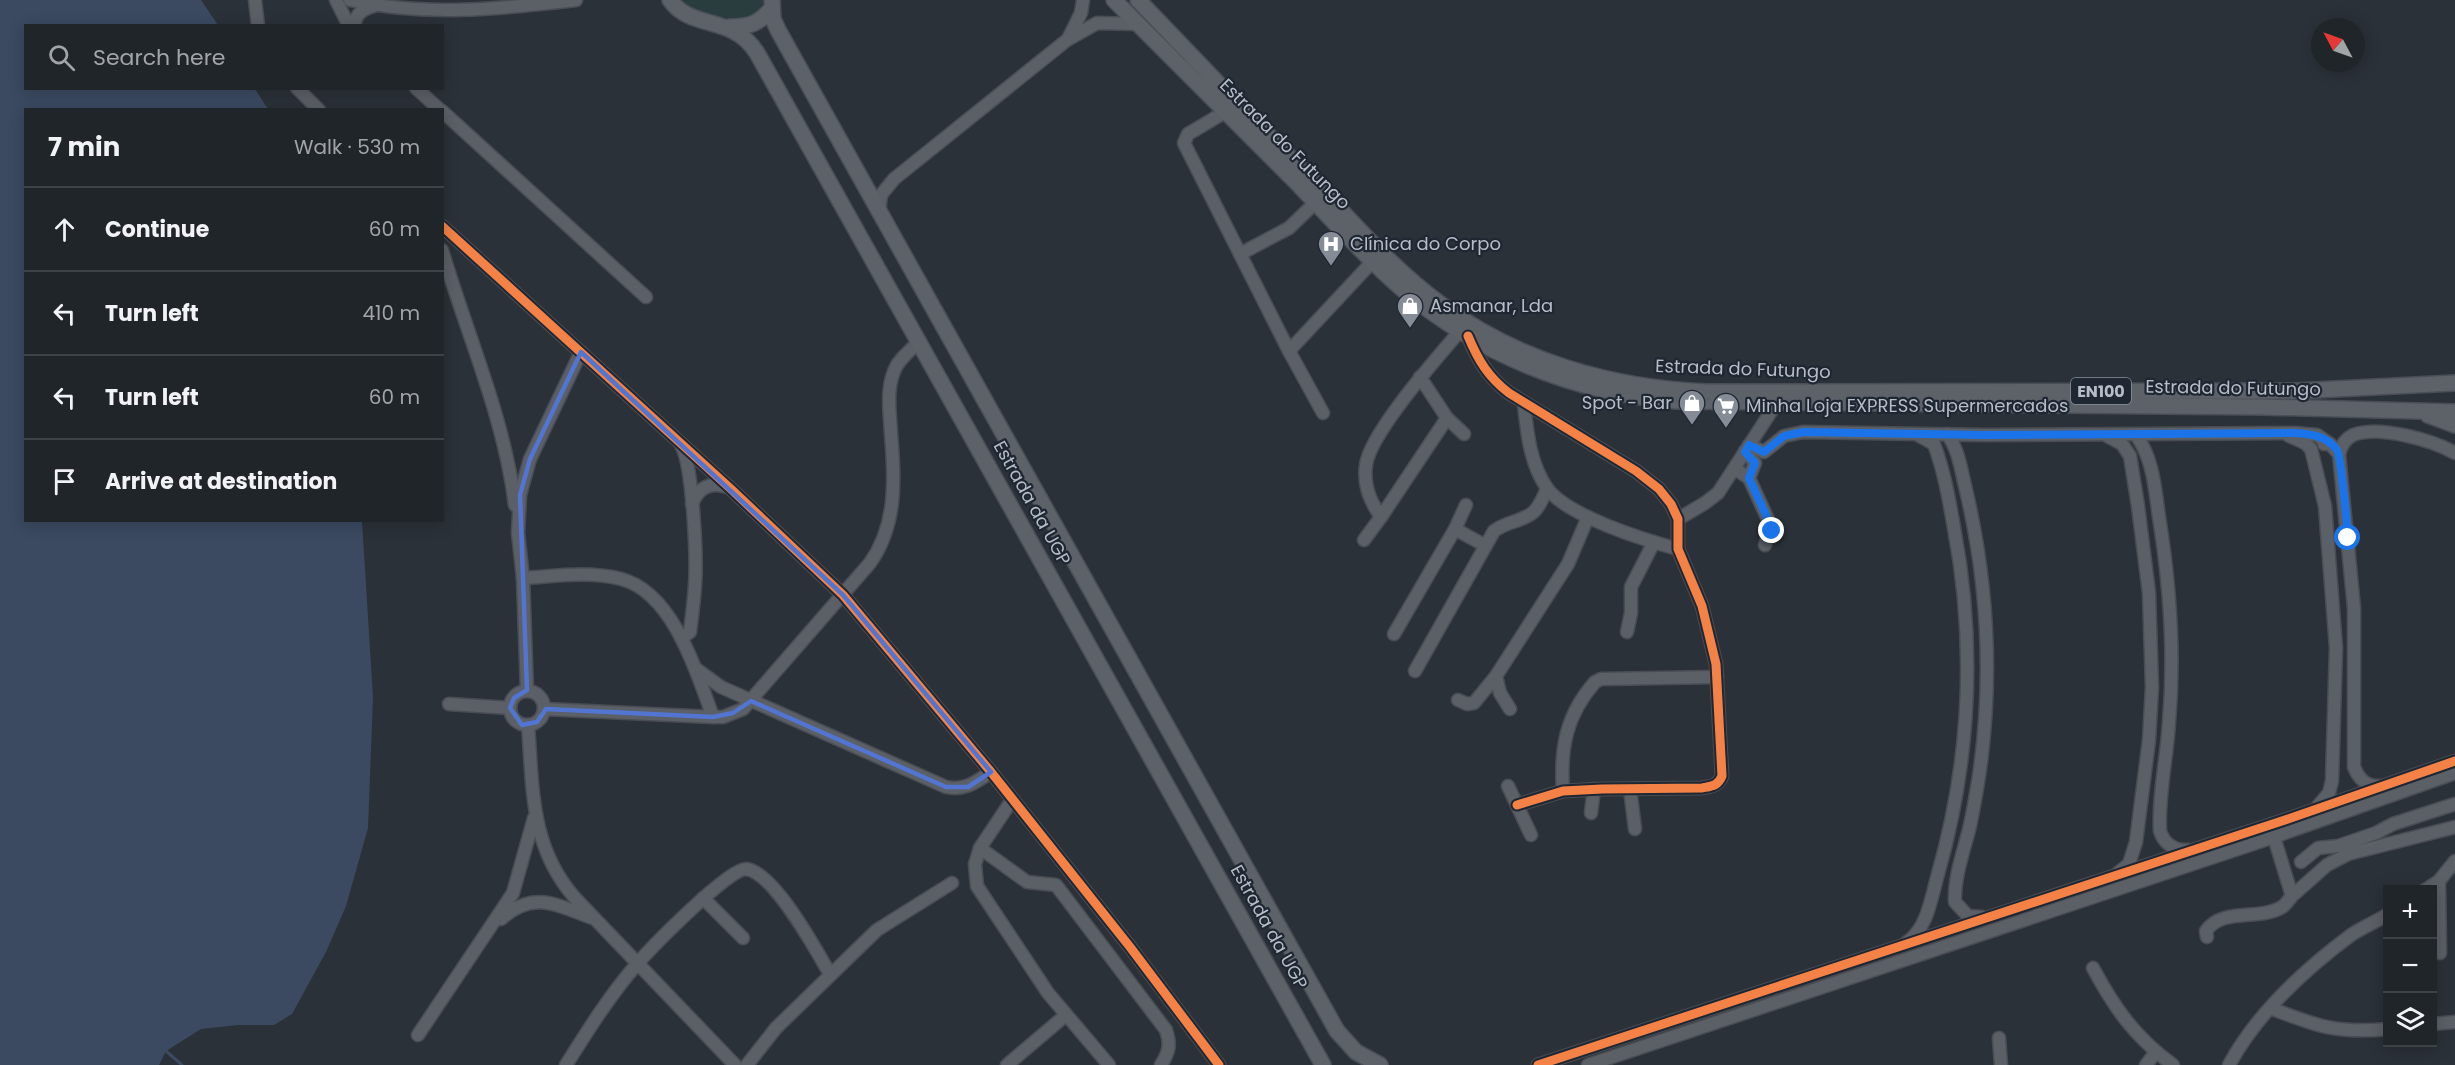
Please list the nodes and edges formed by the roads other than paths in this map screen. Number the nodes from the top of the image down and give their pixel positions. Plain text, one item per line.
1 (255, 0) edge
2 (336, 0) edge
3 (350, 0) edge
4 (576, 0) edge
5 (1083, 0) edge
6 (1114, 0) edge
7 (1138, 0) edge
8 (669, 1) edge
9 (772, 4) edge
10 (375, 6) junction
11 (258, 24) edge
12 (348, 24) edge
13 (354, 24) edge
14 (1138, 24) junction
15 (729, 27) junction
16 (1067, 40) junction
17 (299, 90) edge
18 (418, 90) edge
19 (317, 108) edge
20 (439, 108) edge
21 (1225, 112) junction
22 (444, 113) edge
23 (859, 176) junction
24 (894, 179) junction
25 (1316, 202) junction
26 (879, 212) junction
27 (444, 228) edge
28 (1240, 254) junction
29 (444, 256) edge
30 (1373, 261) junction
31 (646, 297) dead end
32 (1463, 334) junction
33 (919, 342) junction
34 (1289, 351) junction
35 (581, 352) junction
36 (2455, 371) edge
37 (1420, 377) junction
38 (2455, 383) edge
39 (2414, 384) junction
40 (1524, 404) junction
41 (1776, 404) junction
42 (2413, 411) junction
43 (2455, 412) edge
44 (1323, 413) dead end
45 (1446, 417) junction
46 (2455, 425) edge
47 (1464, 434) dead end
48 (1915, 434) junction
49 (1947, 434) junction
50 (2282, 434) junction
51 (1984, 435) junction
52 (2104, 435) junction
53 (2136, 435) junction
54 (2168, 435) junction
55 (678, 441) junction
56 (1747, 448) junction
57 (2335, 449) junction
58 (2455, 453) edge
59 (2130, 456) junction
60 (2314, 458) junction
61 (1940, 459) junction
62 (1959, 459) junction
63 (2149, 459) junction
64 (1735, 469) junction
65 (1749, 478) junction
66 (731, 489) junction
67 (1547, 489) junction
68 (1466, 505) dead end
69 (692, 507) junction
70 (1381, 517) junction
71 (1588, 517) junction
72 (1677, 519) junction
73 (1455, 529) junction
74 (519, 532) junction
75 (1364, 540) dead end
76 (1654, 542) junction
77 (1484, 545) junction
78 (1766, 545) dead end
79 (1678, 549) junction
80 (524, 578) junction
81 (2353, 589) junction
82 (2333, 591) junction
83 (843, 595) junction
84 (2151, 618) junction
85 (2171, 618) junction
86 (2355, 626) junction
87 (2335, 627) junction
88 (1627, 632) dead end
89 (1394, 634) dead end
90 (681, 638) junction
91 (2152, 654) junction
92 (2171, 654) junction
93 (1967, 656) junction
94 (1987, 657) junction
95 (695, 668) junction
96 (1415, 671) dead end
97 (1496, 676) junction
98 (1717, 677) junction
99 (1967, 691) junction
100 (527, 692) junction
101 (1987, 693) junction
102 (1458, 700) dead end
103 (751, 701) junction
104 (449, 704) dead end
105 (510, 708) junction
106 (544, 709) junction
107 (1510, 709) dead end
108 (713, 717) junction
109 (528, 725) junction
110 (2455, 761) edge
111 (991, 772) junction
112 (2455, 773) edge
113 (1508, 786) dead end
114 (2381, 786) junction
115 (1594, 789) junction
116 (1630, 789) junction
117 (1563, 791) junction
118 (1012, 800) junction
119 (2452, 804) edge
120 (1517, 805) junction
121 (2310, 811) junction
122 (1591, 813) dead end
123 (535, 814) junction
124 (2455, 826) edge
125 (1635, 829) dead end
126 (1531, 834) dead end
127 (2274, 837) junction
128 (2338, 846) junction
129 (980, 848) junction
130 (2193, 850) junction
131 (2338, 859) junction
132 (2455, 861) edge
133 (2301, 862) dead end
134 (2107, 879) junction
135 (2439, 881) junction
136 (952, 883) dead end
137 (2433, 885) edge
138 (2292, 896) junction
139 (703, 898) junction
140 (1998, 914) junction
141 (2383, 917) edge
142 (596, 920) junction
143 (493, 926) junction
144 (2206, 937) dead end
145 (743, 938) dead end
146 (1896, 948) junction
147 (2440, 953) dead end
148 (637, 964) junction
149 (2093, 968) dead end
150 (830, 974) junction
151 (2270, 1008) junction
152 (1060, 1020) dead end
153 (2455, 1022) edge
154 (2437, 1024) edge
155 (2383, 1029) edge
156 (418, 1035) dead end
157 (1999, 1038) dead end
158 (2156, 1052) junction
159 (566, 1065) edge
160 (735, 1065) edge
161 (747, 1065) edge
162 (1007, 1065) edge
163 (1108, 1065) edge
164 (1161, 1065) edge
165 (1219, 1065) edge
166 (1323, 1065) edge
167 (1365, 1065) edge
168 (1375, 1065) edge
169 (1380, 1065) edge
170 (1538, 1065) edge
171 (1588, 1065) edge
172 (2001, 1065) edge
173 (2146, 1065) edge
174 (2173, 1065) edge
175 (2229, 1065) edge

1 - 11 street
2 - 12 street
3 - 10 street
4 - 10 street
5 - 16 street
6 - 14 main road, Estrada do Futungo / EN100
7 - 39 main road, Estrada do Futungo / EN100
8 - 15 main road, Estrada da UGP
9 - 15 main road
9 - 23 main road, Estrada da UGP
10 - 13 street
14 - 16 street
14 - 21 main road, Estrada do Futungo / EN100
15 - 33 main road, Estrada da UGP
16 - 24 street
17 - 19 street
18 - 20 street
21 - 25 main road, Estrada do Futungo / EN100
21 - 28 street
22 - 31 street
23 - 24 street
23 - 26 main road, Estrada da UGP
24 - 26 street
25 - 28 street
25 - 30 main road, Estrada do Futungo / EN100
26 - 169 main road, Estrada da UGP
27 - 35 street
28 - 34 street
29 - 74 street
30 - 32 main road, Estrada do Futungo / EN100
30 - 34 street
32 - 37 street
32 - 40 street
32 - 41 main road, Estrada do Futungo / EN100
33 - 83 street
33 - 166 main road, Estrada da UGP
34 - 44 street
35 - 55 street
35 - 74 street
36 - 39 main road
37 - 45 street
37 - 70 street
38 - 39 main road, Estrada do Futungo
40 - 67 street
40 - 72 street
41 - 42 main road, Estrada do Futungo / EN100
41 - 56 street
42 - 43 main road, Estrada do Futungo
42 - 46 main road
45 - 47 street
45 - 70 street
48 - 49 street
48 - 56 street
48 - 61 street
49 - 51 street
49 - 61 street
49 - 62 street
50 - 54 street
50 - 57 street
50 - 60 street
51 - 52 street
51 - 62 street
52 - 53 street
52 - 59 street
53 - 54 street
53 - 59 street
53 - 63 street
54 - 63 street
55 - 66 street
55 - 69 street
56 - 64 street
56 - 65 street
57 - 58 street
57 - 60 street
57 - 81 street
59 - 84 street
60 - 82 street
61 - 93 street
62 - 94 street
63 - 85 street
64 - 65 street
64 - 72 street
65 - 78 street
66 - 69 street
66 - 83 street
67 - 71 street
67 - 77 street
68 - 73 street
69 - 90 street
70 - 75 street
71 - 76 street
71 - 97 street
72 - 79 street
73 - 77 street
73 - 89 street
74 - 80 street
76 - 79 street
76 - 88 street
77 - 96 street
79 - 98 street
80 - 90 street
80 - 100 street
81 - 82 street
81 - 86 street
82 - 87 street
83 - 103 street
83 - 111 street
84 - 85 street
84 - 91 street
85 - 92 street
86 - 87 street
86 - 114 street
87 - 121 street
90 - 95 street
91 - 92 street
91 - 134 street
92 - 130 street
93 - 94 street
93 - 99 street
94 - 101 street
95 - 103 street
95 - 108 street
97 - 102 street
97 - 107 street
98 - 116 street
98 - 117 street
99 - 101 street
99 - 146 street
100 - 105 street
100 - 106 street
101 - 140 street
103 - 108 street
103 - 111 street
104 - 105 street
105 - 109 street
106 - 108 street
106 - 109 street
109 - 123 street
110 - 114 street
111 - 118 street
112 - 127 street
113 - 120 street
114 - 121 street
115 - 116 street
115 - 117 street
115 - 122 street
116 - 125 street
117 - 120 street
118 - 129 street
118 - 165 street
119 - 124 street
119 - 128 street
120 - 126 street
121 - 130 street
123 - 142 street
123 - 143 street
124 - 131 street
127 - 138 street
127 - 171 street
128 - 131 street
128 - 133 street
129 - 163 street
129 - 164 street
130 - 134 street
131 - 138 street
132 - 135 street
134 - 140 street
135 - 137 street
135 - 147 street
136 - 150 street
138 - 144 street
139 - 145 street
139 - 148 street
139 - 150 street
140 - 146 street
141 - 151 street
142 - 143 street
142 - 148 street
143 - 156 street
146 - 170 street
148 - 159 street
148 - 160 street
149 - 158 street
150 - 161 street
151 - 155 street
151 - 175 street
152 - 162 street
153 - 154 street
157 - 172 street
158 - 173 street
158 - 174 street
167 - 168 main road

